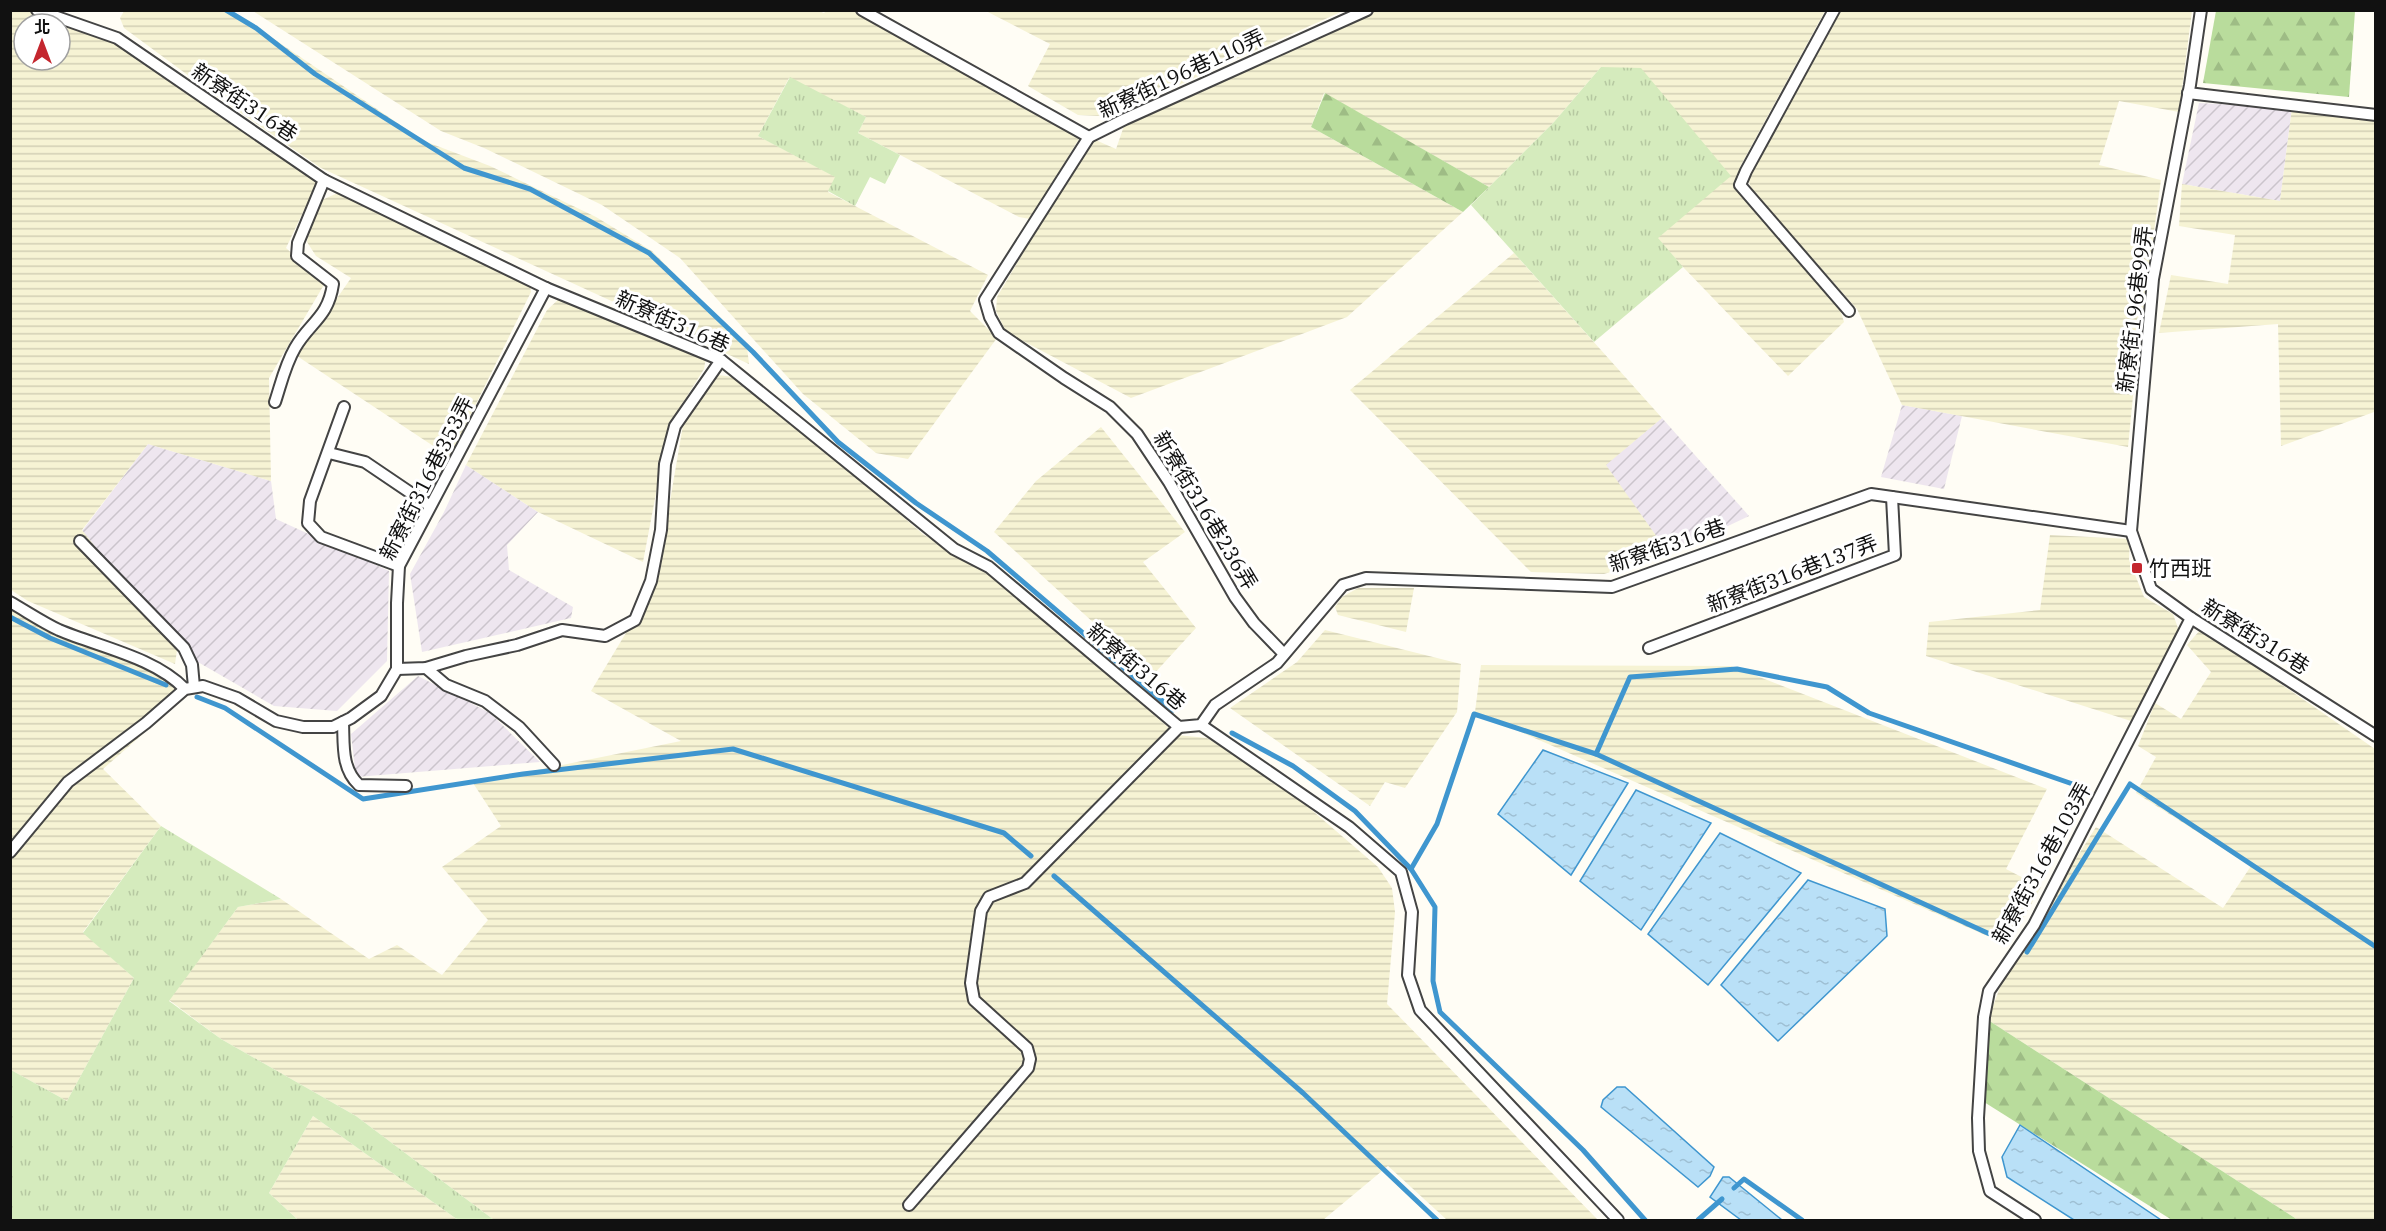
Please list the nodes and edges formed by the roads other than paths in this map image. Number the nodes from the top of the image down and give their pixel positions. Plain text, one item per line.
1 (37, 10) edge
2 (862, 10) edge
3 (1367, 10) edge
4 (1834, 10) edge
5 (2201, 10) edge
6 (2188, 93) junction
7 (2376, 115) edge
8 (1089, 137) junction
9 (324, 180) junction
10 (546, 288) junction
11 (985, 300) joint
12 (1849, 311) dead end
13 (721, 360) junction
14 (275, 402) dead end
15 (344, 407) dead end
16 (329, 453) junction
17 (1892, 497) junction
18 (430, 506) junction
19 (2131, 531) junction
20 (80, 541) dead end
21 (399, 566) junction
22 (10, 602) edge
23 (2191, 618) junction
24 (1649, 648) dead end
25 (1284, 654) junction
26 (426, 668) junction
27 (397, 669) junction
28 (189, 688) junction
29 (343, 722) junction
30 (1201, 725) junction
31 (1179, 726) junction
32 (2376, 736) edge
33 (554, 765) dead end
34 (406, 786) dead end
35 (10, 852) edge
36 (909, 1205) dead end
37 (1618, 1221) edge
38 (2036, 1221) edge

1 - 9 lane, 新寮街316巷
2 - 8 lane
3 - 8 lane, 新寮街196巷110弄
4 - 12 lane
5 - 6 lane, 新寮街196巷99弄
6 - 7 lane
6 - 19 lane, 新寮街196巷99弄
8 - 11 lane, 新寮街196巷110弄
9 - 10 lane, 新寮街316巷
9 - 14 lane
10 - 13 lane, 新寮街316巷
10 - 18 lane, 新寮街316巷353弄
11 - 25 lane, 新寮街316巷236弄
13 - 26 lane
13 - 31 lane, 新寮街316巷
15 - 16 lane
16 - 18 lane
16 - 21 lane
17 - 19 lane, 新寮街316巷
17 - 24 lane, 新寮街316巷137弄
17 - 25 lane, 新寮街316巷
18 - 21 lane, 新寮街316巷353弄
19 - 23 lane, 新寮街316巷
20 - 28 lane
21 - 27 lane, 新寮街316巷353弄
22 - 28 lane
23 - 32 lane, 新寮街316巷
23 - 38 lane, 新寮街316巷103弄
25 - 30 lane, 新寮街316巷
26 - 27 lane
26 - 33 lane
27 - 29 lane
28 - 29 lane
28 - 35 lane
29 - 34 lane
30 - 31 lane, 新寮街316巷
30 - 37 lane
31 - 36 lane

